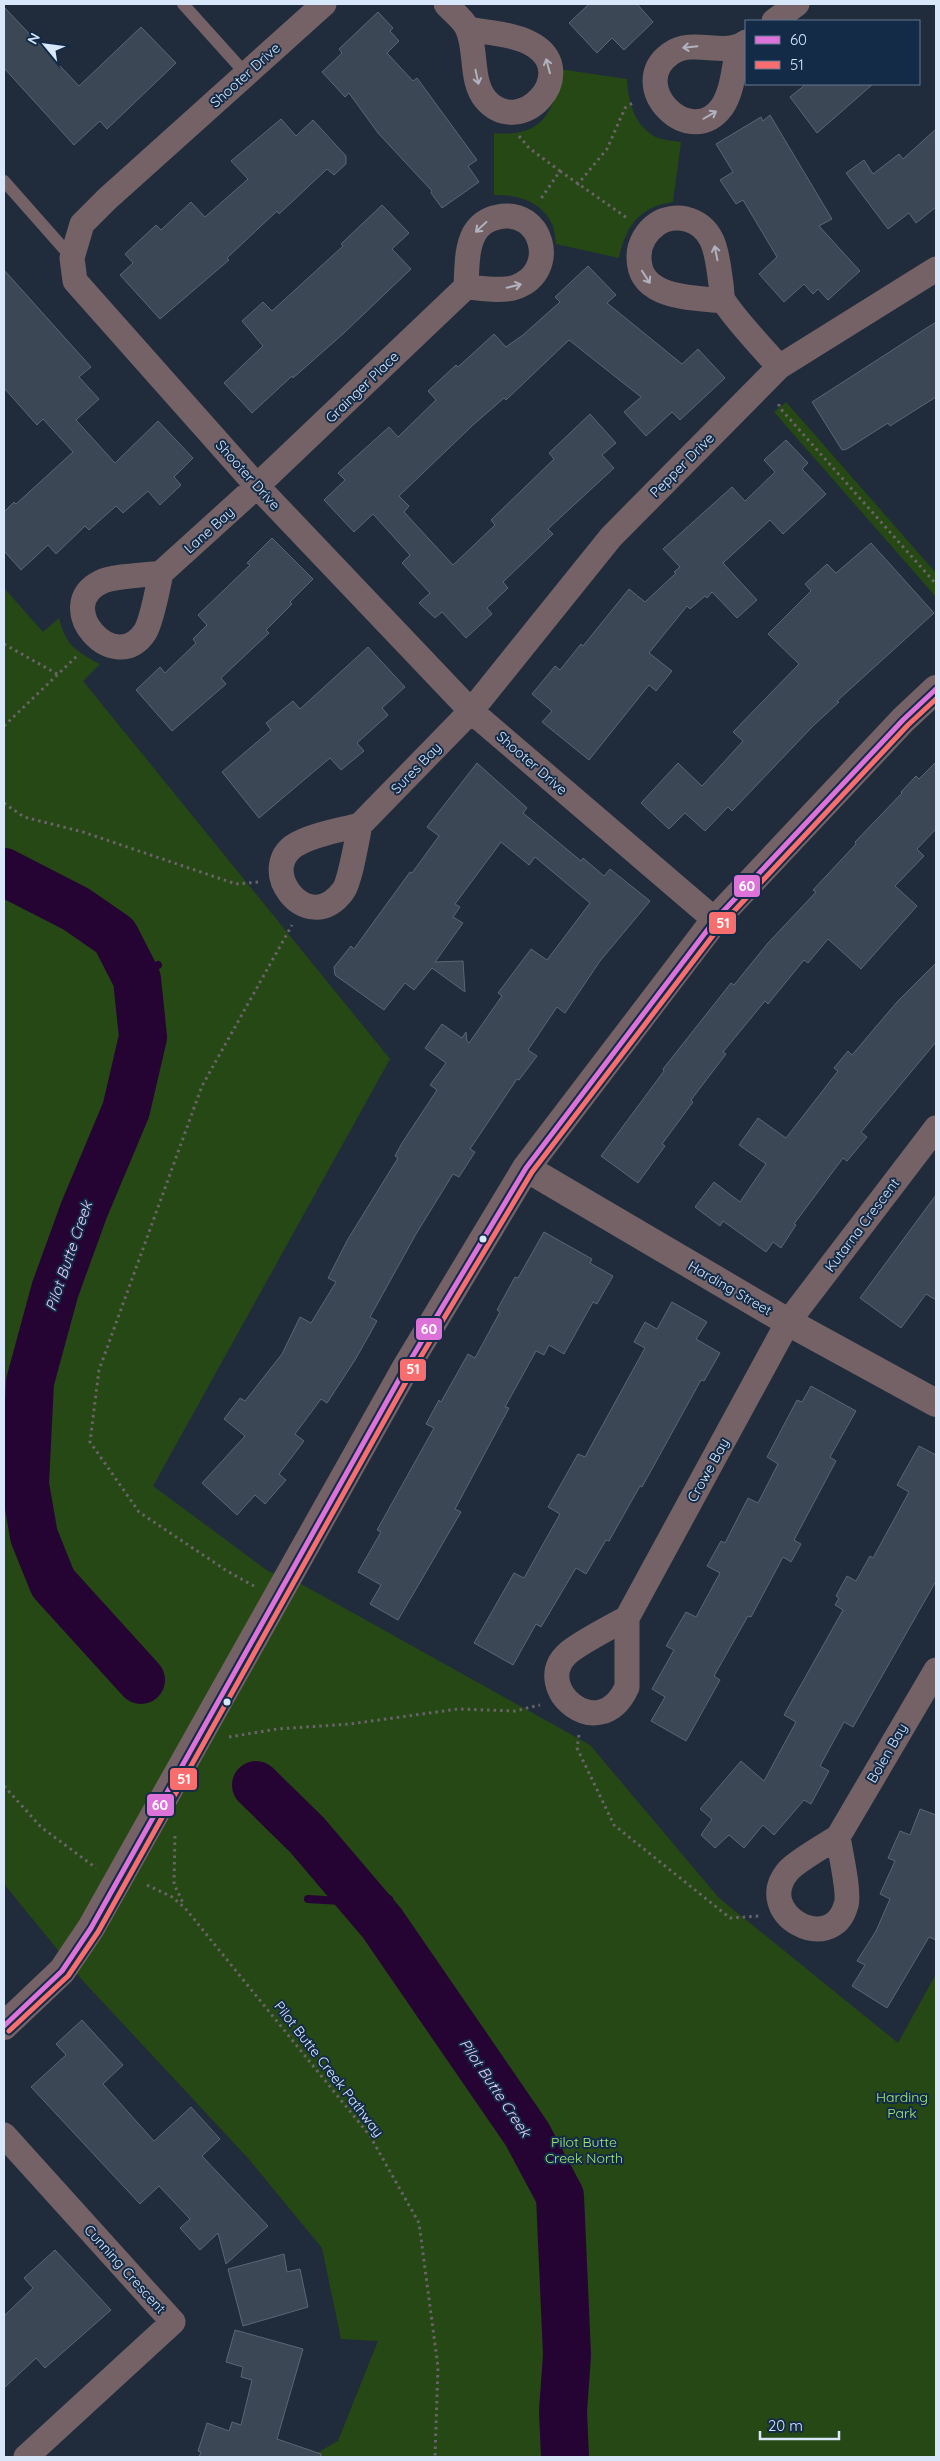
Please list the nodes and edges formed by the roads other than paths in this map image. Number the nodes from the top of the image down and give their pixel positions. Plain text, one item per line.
1 (183, 4) edge
2 (324, 4) edge
3 (446, 4) edge
4 (797, 4) edge
5 (775, 20) edge
6 (468, 29) junction
7 (742, 45) edge
8 (246, 74) junction
9 (4, 181) edge
10 (72, 258) junction
11 (936, 269) edge
12 (466, 288) junction
13 (723, 301) junction
14 (779, 367) junction
15 (257, 486) junction
16 (161, 573) junction
17 (936, 690) edge
18 (471, 711) junction
19 (360, 825) junction
20 (715, 920) junction
21 (936, 1128) edge
22 (526, 1168) junction
23 (788, 1322) junction
24 (936, 1403) edge
25 (627, 1618) junction
26 (936, 1670) edge
27 (838, 1836) junction
28 (4, 2026) edge
29 (4, 2135) edge
30 (26, 2457) edge

1 - 8 lane
2 - 8 street, Shooter Drive
3 - 6 street
4 - 5 street
6 -> 6 street
7 -> 7 street
8 - 10 street, Shooter Drive
9 - 10 lane
10 - 15 street, Shooter Drive
11 - 14 street, Pepper Drive
12 -> 12 street
12 - 15 street, Grainger Place
13 -> 13 street
13 - 14 street
14 - 18 street, Pepper Drive
15 - 16 street, Lane Bay
15 - 18 street, Shooter Drive
16 - 16 street
17 - 20 street
18 - 19 street, Sures Bay
18 - 20 street, Shooter Drive
19 - 19 street, Sures Bay
20 - 22 street
21 - 23 street, Kutarna Crescent
22 - 23 street, Harding Street
22 - 28 street
23 - 24 street, Harding Street
23 - 25 street, Crowe Bay
25 - 25 street, Crowe Bay
26 - 27 street, Bolen Bay
27 - 27 street, Bolen Bay
29 - 30 street, Cunning Crescent

